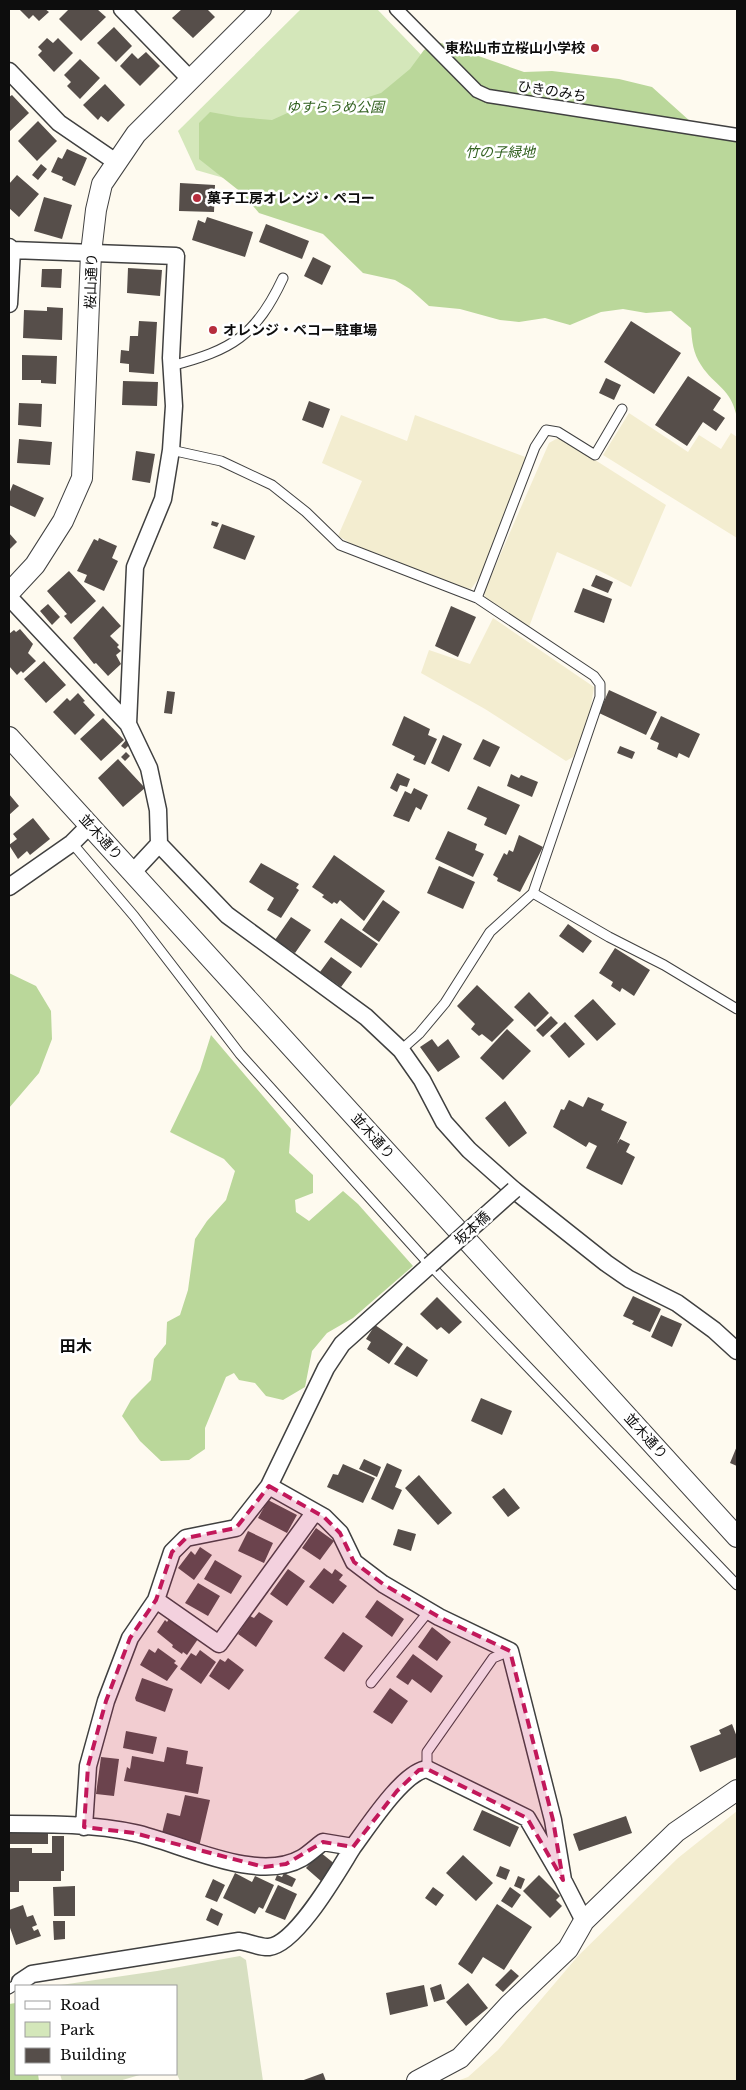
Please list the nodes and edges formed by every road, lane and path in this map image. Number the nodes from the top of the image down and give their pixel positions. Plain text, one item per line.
1 (122, 9) edge
2 (261, 9) edge
3 (396, 9) edge
4 (9, 71) edge
5 (191, 80) junction
6 (737, 135) edge
7 (116, 162) junction
8 (10, 249) edge
9 (91, 252) junction
10 (283, 278) dead end
11 (9, 304) edge
12 (171, 366) junction
13 (622, 409) dead end
14 (171, 450) junction
15 (9, 595) edge
16 (477, 598) junction
17 (128, 724) junction
18 (9, 737) edge
19 (90, 825) junction
20 (72, 843) junction
21 (159, 844) junction
22 (133, 872) junction
23 (12, 879) edge
24 (534, 893) junction
25 (737, 1009) edge
26 (401, 1050) junction
27 (514, 1190) junction
28 (430, 1265) junction
29 (737, 1352) edge
30 (269, 1486) junction
31 (314, 1513) junction
32 (737, 1537) edge
33 (737, 1585) edge
34 (156, 1600) junction
35 (429, 1611) junction
36 (510, 1651) junction
37 (371, 1683) dead end
38 (427, 1769) junction
39 (737, 1790) edge
40 (9, 1824) edge
41 (84, 1827) junction
42 (353, 1846) junction
43 (563, 1880) junction
44 (584, 1921) junction
45 (15, 1985) edge
46 (417, 2081) edge

1 - 5 street
2 - 5 street, 桜山通り
3 - 6 street, ひきのみち
4 - 7 street
5 - 7 street, 桜山通り
7 - 9 street, 桜山通り
8 - 9 street
8 - 11 street
9 - 12 street
9 - 15 street, 桜山通り
10 - 12 lane
12 - 14 street
13 - 16 lane
14 - 16 lane
14 - 17 street
15 - 17 street
16 - 24 lane
17 - 21 street
18 - 19 street, 並木通り
19 - 20 street
19 - 22 street, 並木通り
20 - 23 street
20 - 28 lane
21 - 22 street
21 - 26 street
22 - 32 street, 並木通り
24 - 25 lane
24 - 26 lane
26 - 27 street
27 - 28 street, 坂本橋, bridge
27 - 29 street
28 - 30 street, 坂本橋
28 - 33 lane
30 - 31 street
30 - 34 street, 坂本橋
31 - 34 street
31 - 35 street
34 - 41 street, 坂本橋
35 - 36 street
35 - 37 lane
36 - 38 lane
36 - 43 street
38 - 42 street
38 - 43 street
39 - 44 street
40 - 41 street
41 - 42 street
42 - 45 street
43 - 44 street
44 - 46 street

